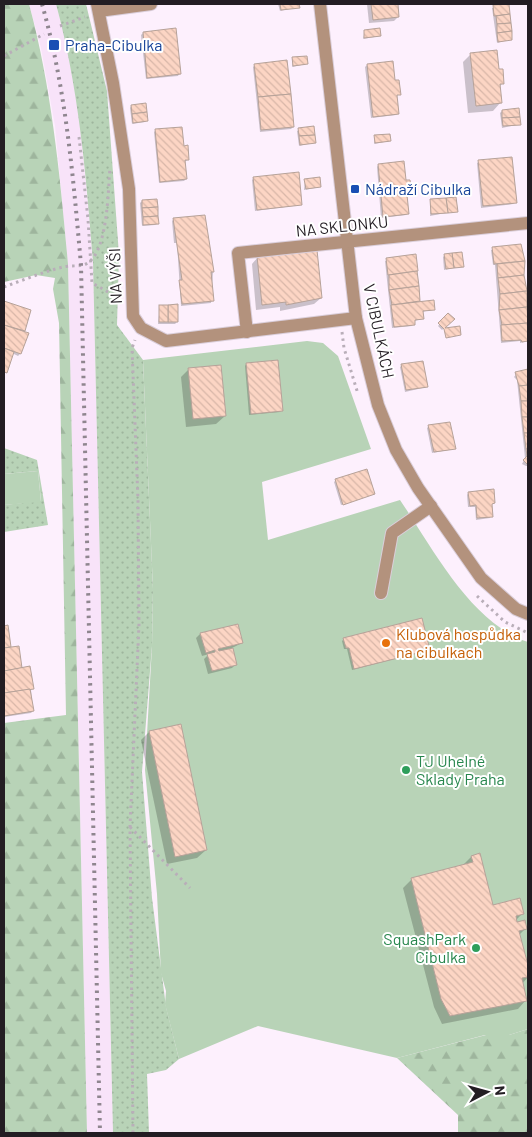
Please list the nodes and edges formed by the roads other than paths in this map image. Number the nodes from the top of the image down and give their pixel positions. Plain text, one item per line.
1 (151, 4) edge
2 (320, 4) edge
3 (98, 7) edge
4 (528, 223) edge
5 (348, 242) junction
6 (356, 318) junction
7 (247, 332) junction
8 (431, 506) junction
9 (381, 593) dead end
10 (528, 614) edge

1 - 3 street
2 - 5 street, V CIBULKÁCH
3 - 7 street, NA VÝŠI
4 - 5 street, NA SKLONKU
5 - 6 street, V CIBULKÁCH
5 - 7 street, NA SKLONKU
6 - 7 street
6 - 8 street, V CIBULKÁCH
8 - 9 street
8 - 10 street, V CIBULKÁCH

